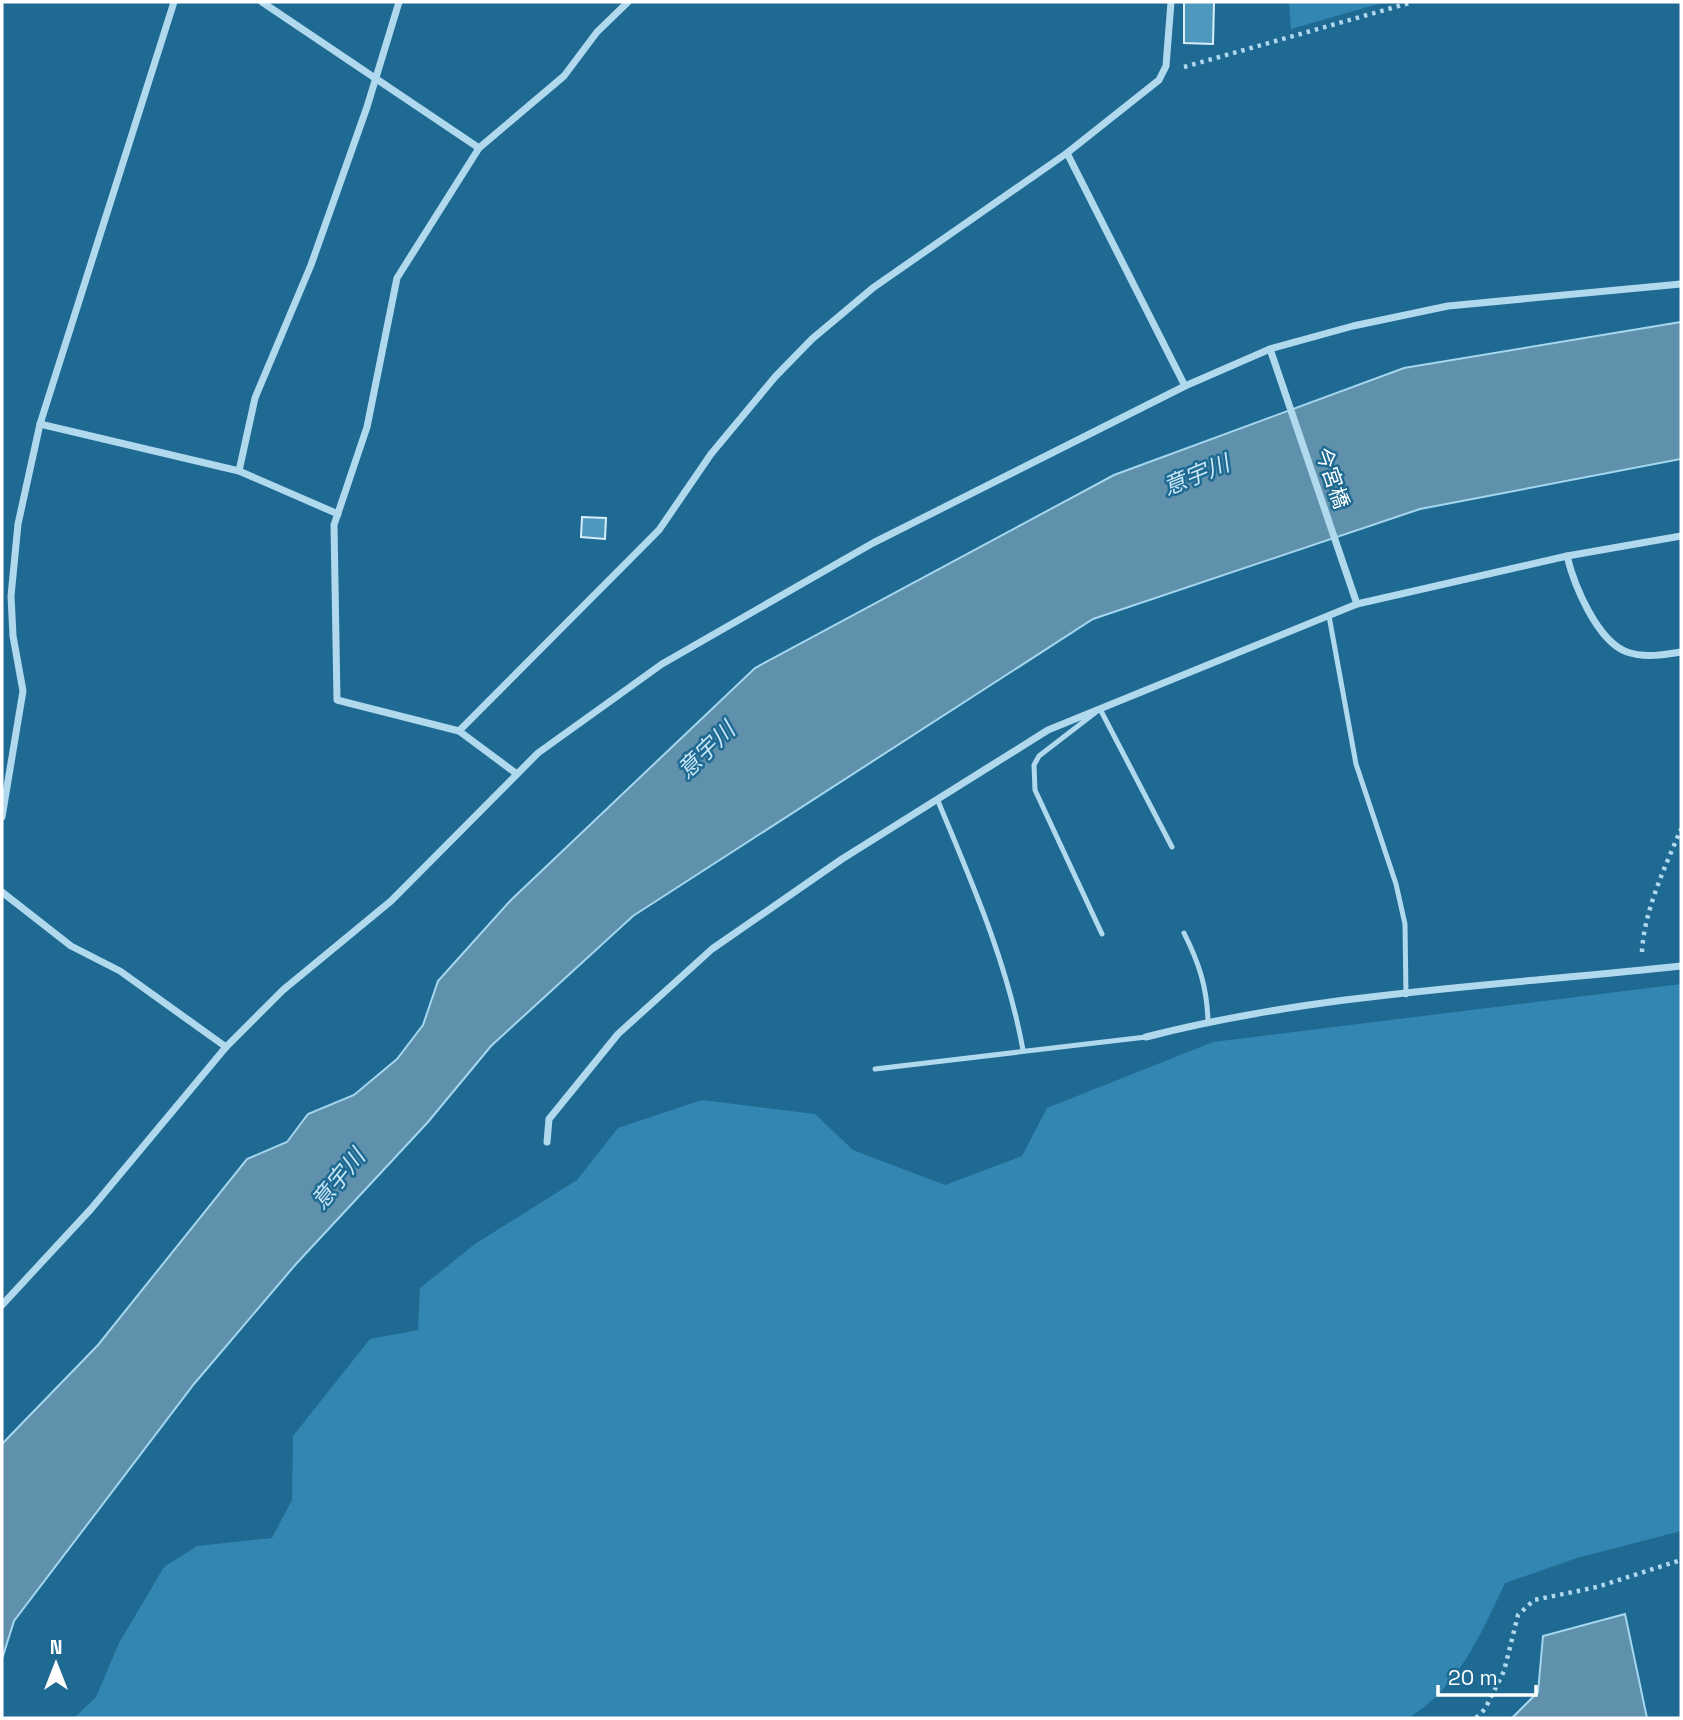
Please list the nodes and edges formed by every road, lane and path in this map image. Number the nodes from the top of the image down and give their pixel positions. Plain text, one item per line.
1 (174, 2) edge
2 (262, 2) edge
3 (399, 2) edge
4 (628, 2) edge
5 (1171, 2) edge
6 (1413, 2) edge
7 (1166, 66) junction
8 (376, 79) junction
9 (479, 148) junction
10 (1067, 153) junction
11 (1681, 284) edge
12 (1270, 349) junction
13 (1185, 386) junction
14 (40, 424) junction
15 (239, 471) junction
16 (338, 514) junction
17 (1681, 536) edge
18 (1567, 556) junction
19 (1357, 604) junction
20 (1329, 616) junction
21 (1681, 652) edge
22 (1100, 709) junction
23 (459, 731) junction
24 (517, 774) junction
25 (938, 801) junction
26 (2, 817) edge
27 (1681, 829) edge
28 (1172, 847) dead end
29 (2, 892) edge
30 (1184, 933) dead end
31 (1102, 934) dead end
32 (1642, 958) dead end
33 (1681, 966) edge
34 (1406, 995) junction
35 (1209, 1021) junction
36 (1146, 1037) joint
37 (226, 1047) junction
38 (1023, 1050) junction
39 (875, 1069) dead end
40 (547, 1142) dead end
41 (2, 1305) edge
42 (1681, 1560) edge
43 (1476, 1718) edge

1 - 14 street
2 - 8 street
3 - 8 street
4 - 9 street
5 - 7 street
6 - 7 path
7 - 10 street
8 - 9 street
8 - 15 street
9 - 16 street
10 - 13 street
10 - 23 street
11 - 12 street
12 - 13 street
12 - 19 street, 今宮橋
13 - 24 street
14 - 15 street
14 - 26 street
15 - 16 street
16 - 23 street
17 - 18 street
18 - 19 street
18 - 21 street
19 - 20 street
20 - 22 street
20 - 34 lane
22 - 25 street
22 - 28 lane
22 - 31 lane
23 - 24 street
24 - 37 street
25 - 38 lane
25 - 40 street
27 - 32 path
29 - 37 street
30 - 35 lane
33 - 34 street
34 - 35 street
35 - 36 street
36 - 38 lane
37 - 41 street
38 - 39 lane
42 - 43 path

